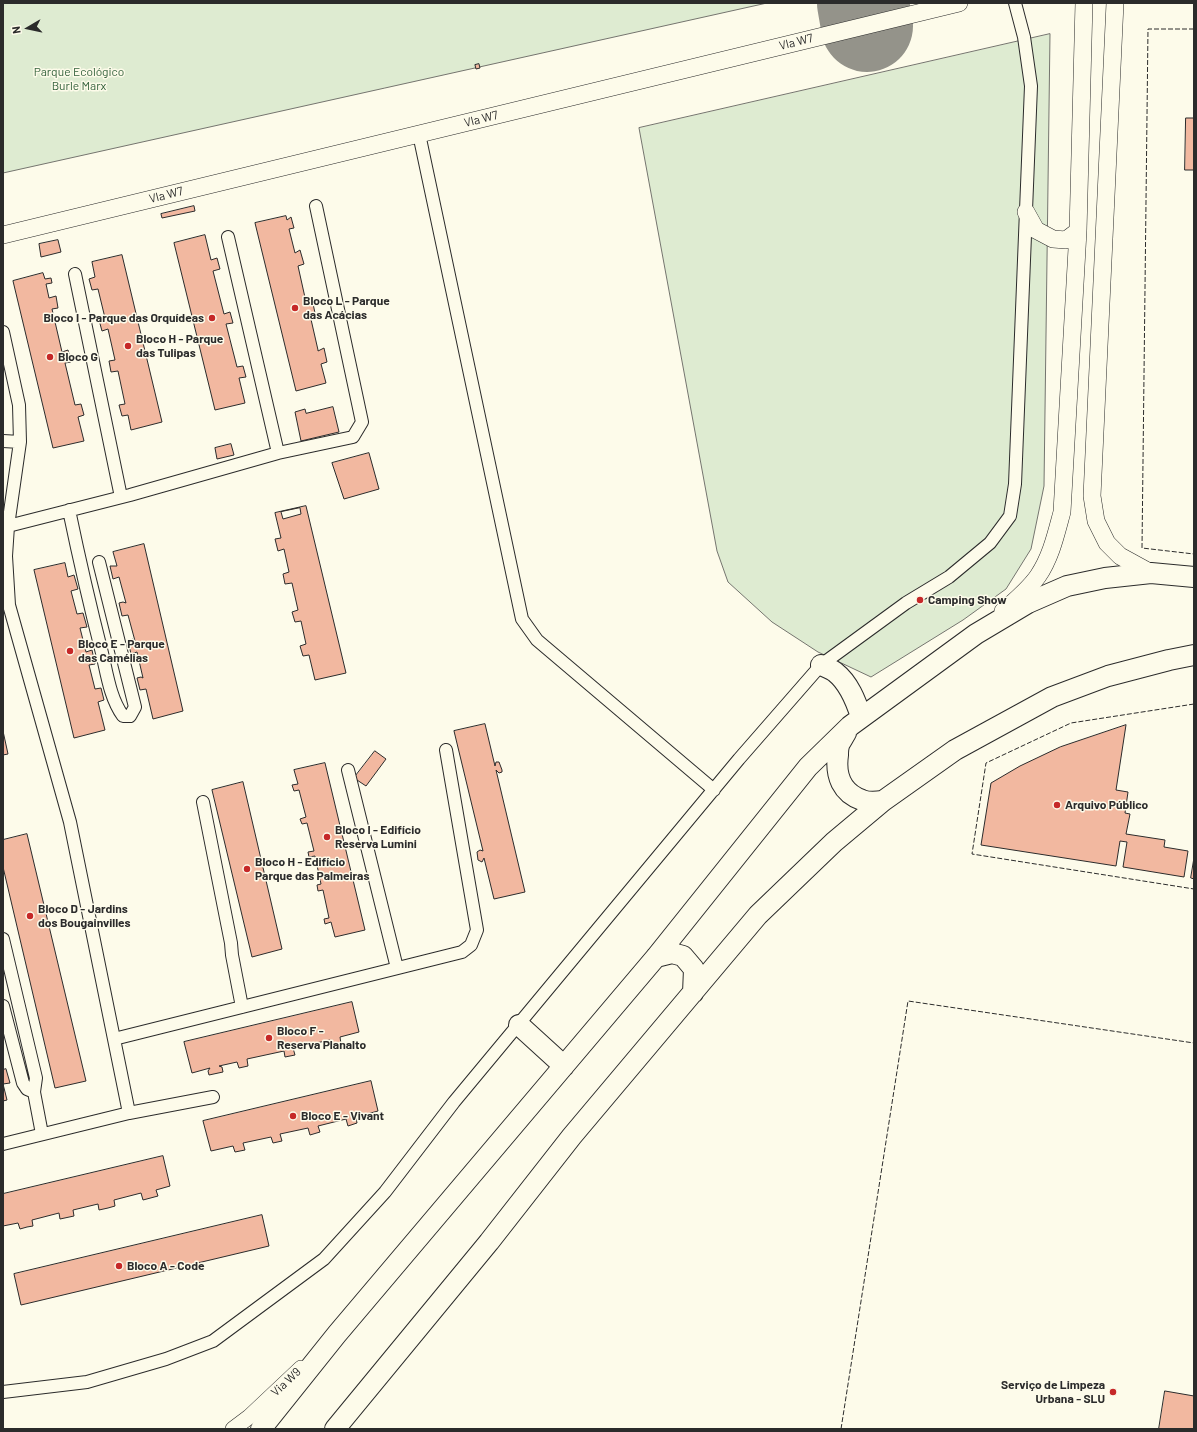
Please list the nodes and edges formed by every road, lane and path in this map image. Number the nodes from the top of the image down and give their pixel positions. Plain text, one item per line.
1 (959, 3) edge
2 (1015, 3) edge
3 (1084, 3) edge
4 (1115, 3) edge
5 (419, 134) junction
6 (316, 206) dead end
7 (1026, 212) junction
8 (1078, 231) junction
9 (3, 235) edge
10 (228, 236) dead end
11 (75, 274) dead end
12 (3, 332) edge
13 (3, 441) edge
14 (20, 442) junction
15 (278, 453) junction
16 (121, 497) junction
17 (69, 510) junction
18 (8, 526) junction
19 (99, 562) dead end
20 (1151, 573) junction
21 (1194, 577) edge
22 (976, 634) junction
23 (1194, 655) edge
24 (821, 665) junction
25 (856, 721) junction
26 (446, 750) dead end
27 (348, 770) dead end
28 (714, 790) junction
29 (203, 802) dead end
30 (884, 802) junction
31 (3, 939) edge
32 (656, 957) junction
33 (397, 968) junction
34 (693, 993) junction
35 (3, 1006) edge
36 (242, 1007) junction
37 (519, 1025) junction
38 (114, 1039) junction
39 (564, 1066) junction
40 (34, 1092) junction
41 (214, 1097) dead end
42 (129, 1113) junction
43 (42, 1134) junction
44 (3, 1144) edge
45 (337, 1334) junction
46 (3, 1392) edge
47 (233, 1429) edge
48 (262, 1429) edge
49 (335, 1429) edge

1 - 5 main road, Vla W7
2 - 7 street
3 - 8 main road
4 - 20 main road
5 - 9 main road, Vla W7
5 - 28 street
6 - 15 street
7 - 8 main road
7 - 24 street
8 - 22 main road
10 - 15 street
11 - 16 street
12 - 14 street
13 - 14 street
14 - 18 street
15 - 16 street
16 - 17 street
17 - 18 street
17 - 19 street
18 - 38 street
20 - 21 main road
20 - 22 main road
22 - 25 main road
23 - 30 main road
24 - 25 main road
24 - 28 street
25 - 30 main road
25 - 32 main road
26 - 33 street
27 - 33 street
28 - 37 street
29 - 36 street
30 - 34 main road
31 - 40 street
32 - 34 main road
32 - 39 main road
33 - 36 street
34 - 49 main road
35 - 40 street
36 - 38 street
37 - 39 main road
37 - 46 street
38 - 42 street
39 - 45 main road
40 - 43 street
41 - 42 street
42 - 43 street
43 - 44 street
45 - 47 street, Via W9
45 - 48 main road

